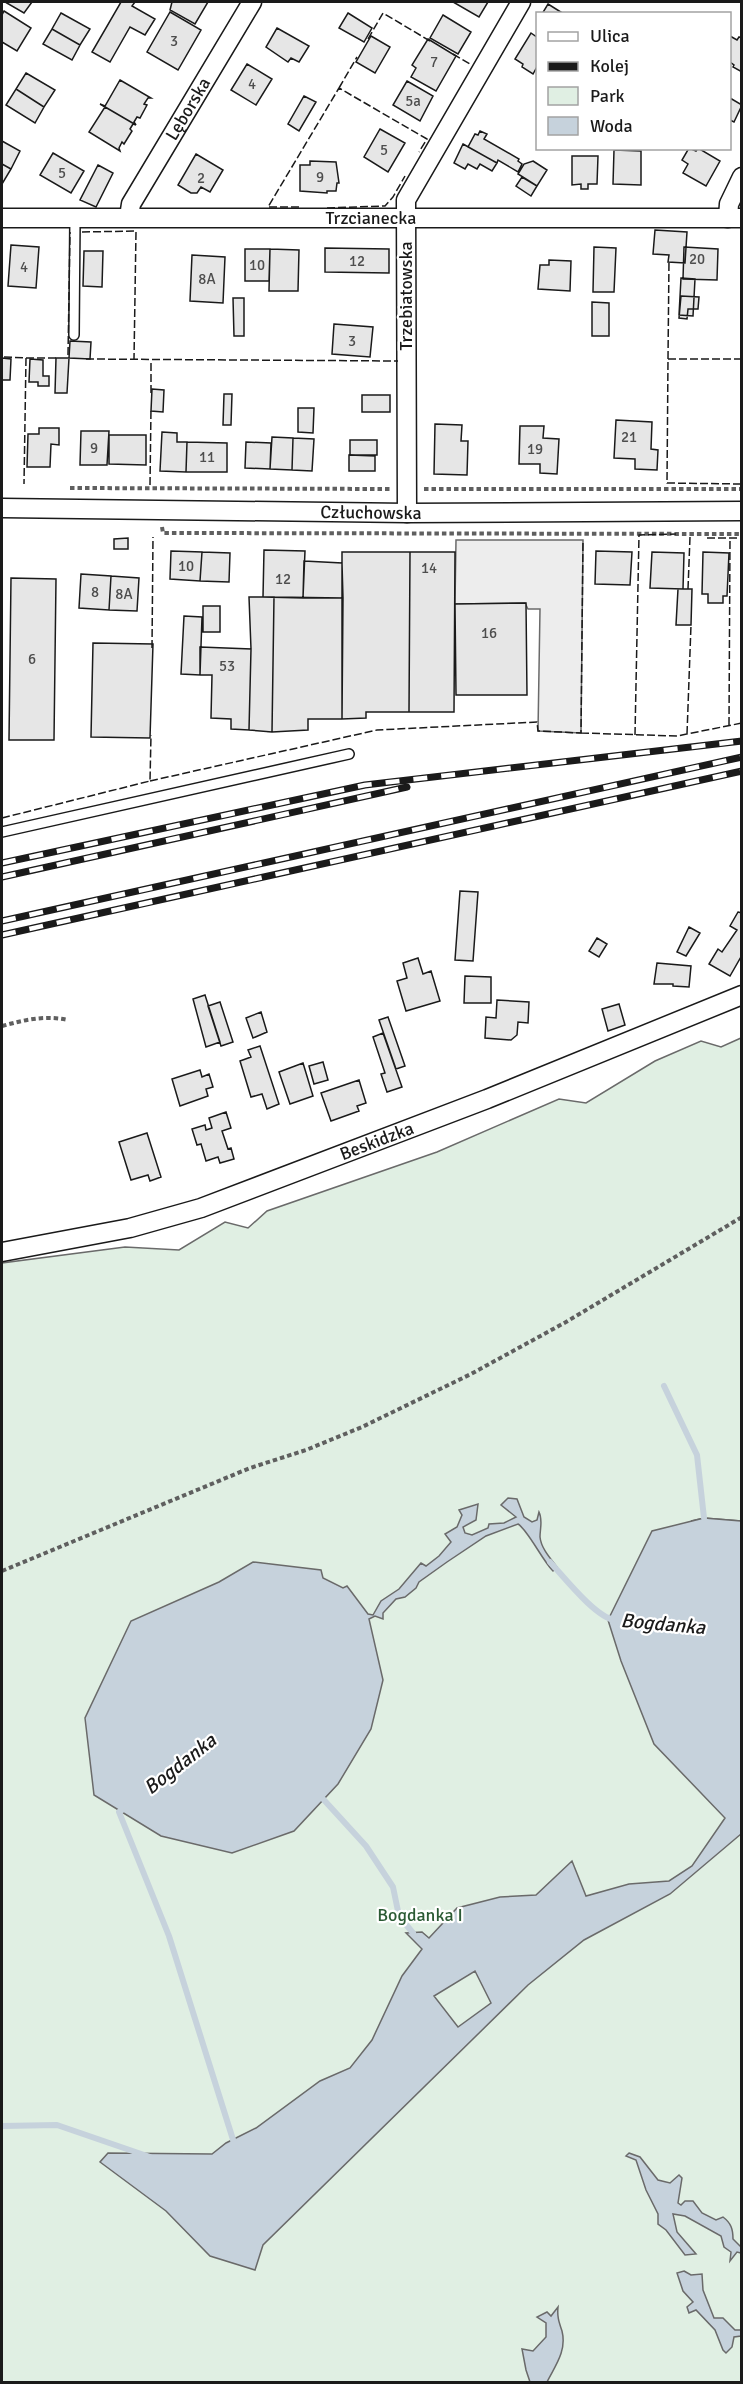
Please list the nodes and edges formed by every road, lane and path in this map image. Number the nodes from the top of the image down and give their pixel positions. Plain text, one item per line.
1 (252, 2) edge
2 (521, 2) edge
3 (741, 177) edge
4 (129, 217) junction
5 (2, 218) edge
6 (406, 218) junction
7 (735, 218) edge
8 (75, 219) junction
9 (74, 335) dead end
10 (69, 488) dead end
11 (407, 489) junction
12 (741, 489) edge
13 (2, 508) edge
14 (741, 512) edge
15 (407, 513) junction
16 (349, 754) dead end
17 (2, 832) edge
18 (741, 995) edge
19 (68, 1020) dead end
20 (2, 1026) edge
21 (741, 1217) edge
22 (2, 1252) edge
23 (2, 1571) edge

1 - 4 street, Lęborska
2 - 6 street, Trzebiatowska
3 - 7 street
4 - 6 street, Trzcianecka
4 - 8 street, Trzcianecka
5 - 8 street, Trzcianecka
6 - 7 street, Trzcianecka
6 - 11 street, Trzebiatowska
8 - 9 lane
10 - 11 path
11 - 12 path
11 - 15 street, Trzebiatowska
13 - 15 street, Człuchowska
14 - 15 street, Człuchowska
16 - 17 lane
18 - 22 street, Beskidzka
19 - 20 path
21 - 23 path

